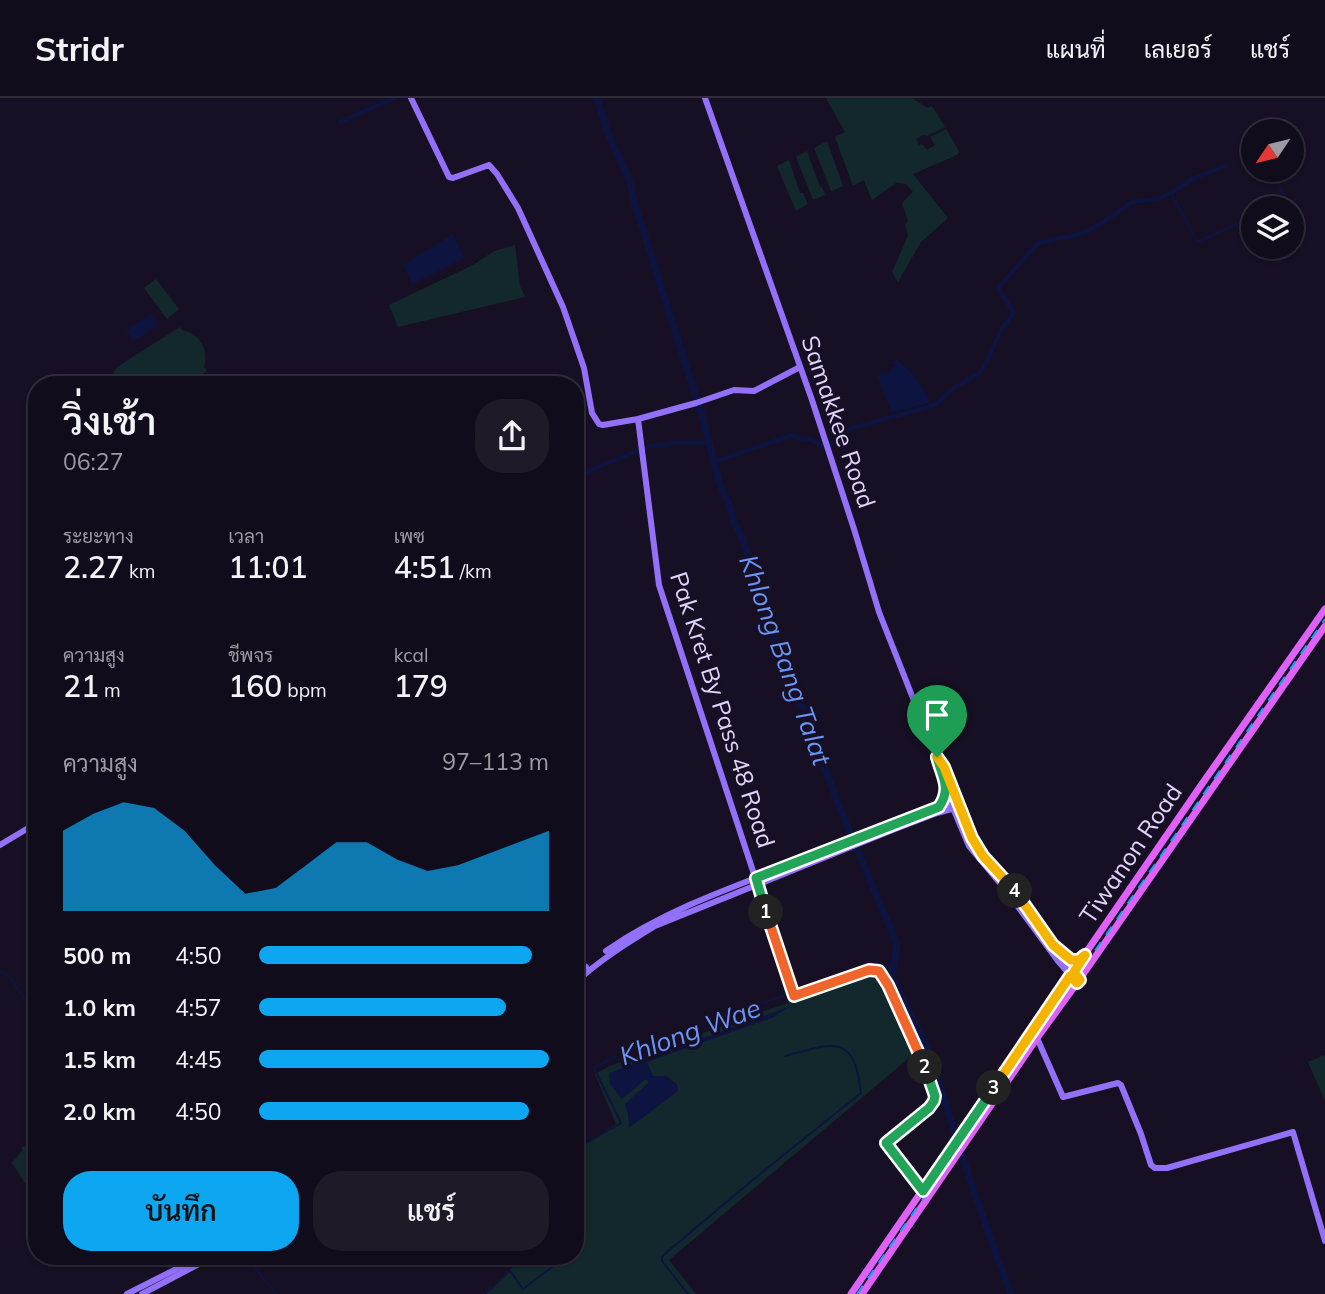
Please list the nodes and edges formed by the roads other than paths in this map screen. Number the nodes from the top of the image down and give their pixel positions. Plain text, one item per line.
1 (411, 98) edge
2 (705, 98) edge
3 (800, 367) junction
4 (638, 419) junction
5 (1325, 609) edge
6 (1325, 626) edge
7 (1276, 680) junction
8 (1284, 686) junction
9 (937, 757) junction
10 (946, 786) junction
11 (955, 805) junction
12 (939, 807) junction
13 (28, 828) edge
14 (860, 841) junction
15 (0, 845) edge
16 (757, 881) junction
17 (1053, 945) junction
18 (1085, 955) junction
19 (584, 969) edge
20 (1069, 971) junction
21 (584, 974) edge
22 (1078, 981) junction
23 (1037, 1038) junction
24 (968, 1132) junction
25 (951, 1157) junction
26 (923, 1191) junction
27 (1325, 1241) edge
28 (184, 1265) edge
29 (197, 1265) edge
30 (127, 1294) edge
31 (142, 1294) edge
32 (851, 1294) edge
33 (862, 1294) edge

1 - 4 main road
2 - 3 main road, Samakkee Road
3 - 4 main road
3 - 9 main road, Samakkee Road
4 - 16 main road, Pak Kret By Pass 48 Road
5 - 7 main road, Tiwanon Road
6 - 8 main road, Tiwanon Road
7 - 8 main road
7 - 18 main road, Tiwanon Road
8 - 22 main road, Tiwanon Road
9 - 10 main road, Samakkee Road
9 - 11 main road, Samakkee Road
10 - 11 main road, Samakkee Road
10 - 12 main road
11 - 12 main road
11 - 14 main road
11 - 17 main road, Samakkee Road
11 - 20 main road, Samakkee Road
12 - 14 main road
13 - 15 main road
14 - 16 main road
16 - 19 main road
16 - 21 main road
16 - 26 main road, Pak Kret By Pass 48 Road
17 - 18 main road
17 - 20 main road, Samakkee Road
18 - 20 main road, Tiwanon Road
20 - 22 main road, Samakkee Road
20 - 24 main road, Tiwanon Road
22 - 23 main road, Tiwanon Road
23 - 24 main road, Tiwanon Road
23 - 27 main road
24 - 25 main road, Tiwanon Road
25 - 26 main road, Tiwanon Road
25 - 33 main road, Tiwanon Road
26 - 32 main road, Tiwanon Road
28 - 30 main road
29 - 31 main road

